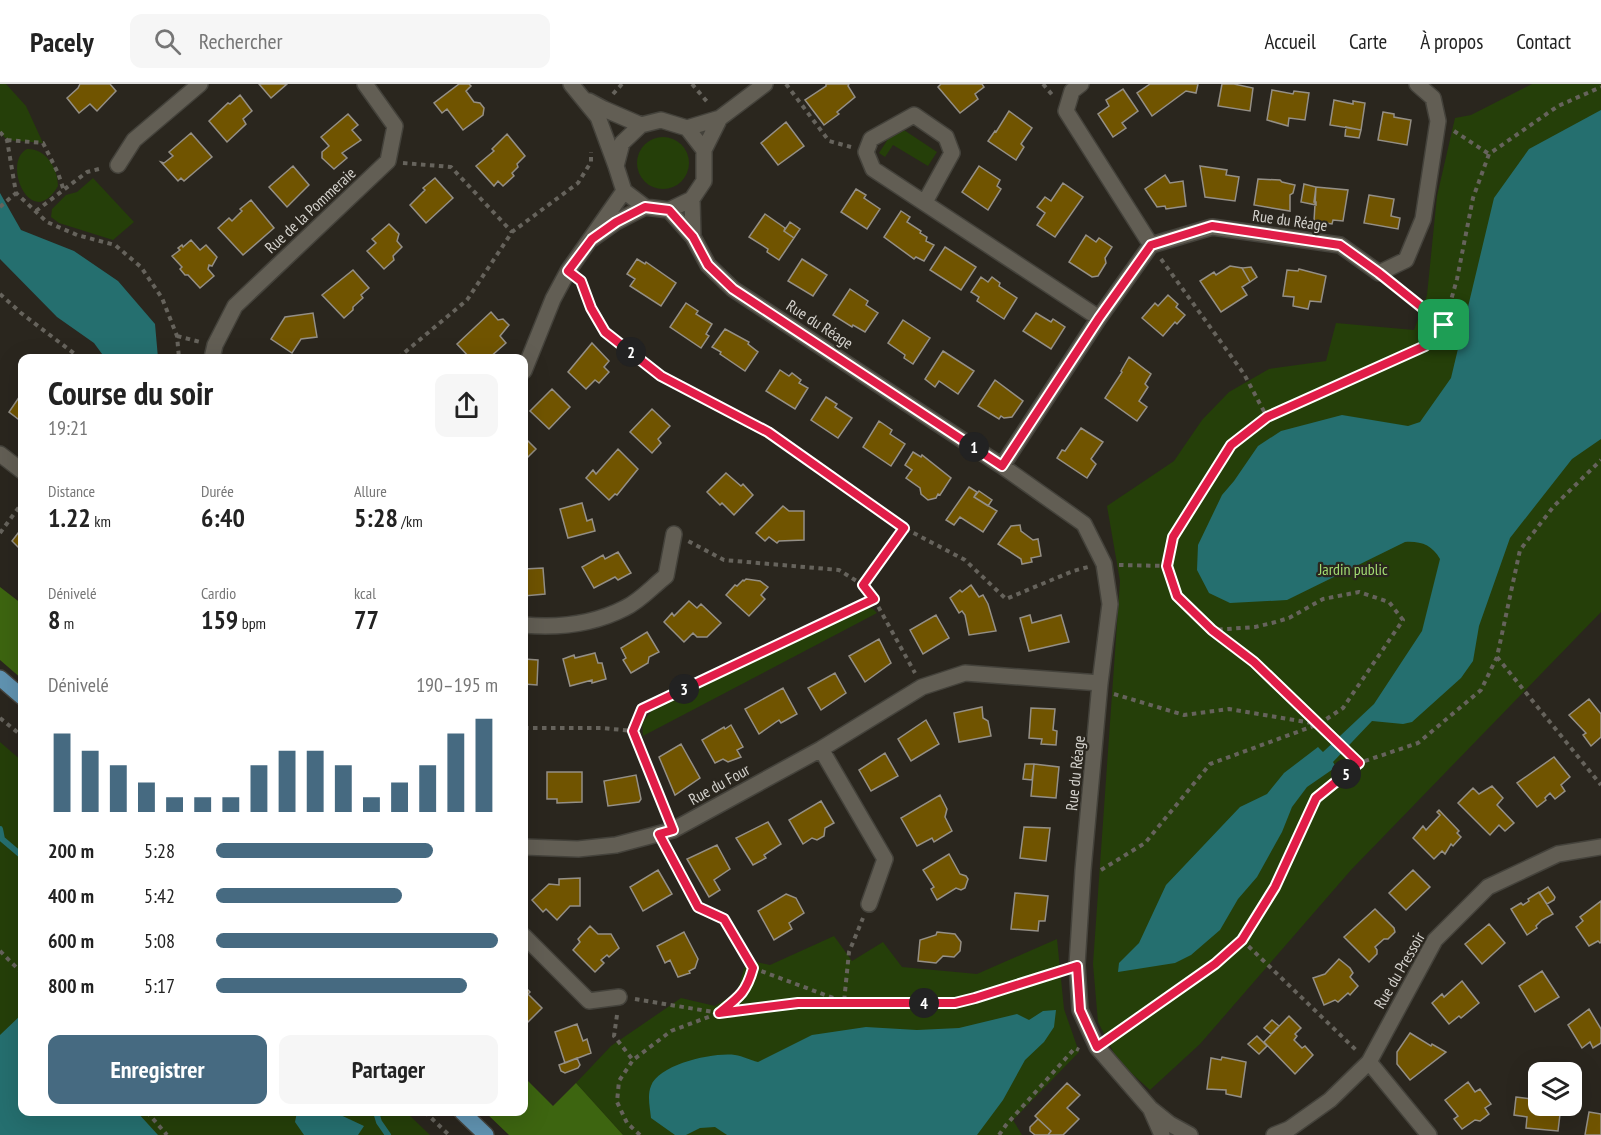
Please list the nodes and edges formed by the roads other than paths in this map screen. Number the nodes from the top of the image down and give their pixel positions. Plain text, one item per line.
1 (200, 84) edge
2 (365, 84) edge
3 (571, 84) edge
4 (765, 84) edge
5 (1081, 84) edge
6 (1417, 84) edge
7 (584, 97) junction
8 (720, 118) junction
9 (641, 125) junction
10 (687, 128) junction
11 (704, 150) junction
12 (118, 165) road end
13 (616, 166) junction
14 (624, 191) junction
15 (692, 198) junction
16 (925, 202) junction
17 (645, 207) junction
18 (669, 210) junction
19 (693, 237) junction
20 (592, 239) junction
21 (1151, 245) junction
22 (1099, 318) junction
23 (213, 354) edge
24 (528, 362) edge
25 (0, 454) edge
26 (1002, 466) junction
27 (18, 468) edge
28 (674, 534) road end
29 (528, 625) edge
30 (0, 678) edge
31 (1106, 688) junction
32 (18, 694) edge
33 (821, 748) junction
34 (528, 847) edge
35 (1601, 847) edge
36 (869, 904) road end
37 (528, 940) edge
38 (619, 997) road end
39 (1369, 1062) junction
40 (1150, 1108) junction
41 (466, 1116) edge
42 (1287, 1132) edge
43 (486, 1135) edge
44 (1162, 1135) edge
45 (1190, 1135) edge
46 (1274, 1135) edge
47 (1429, 1135) edge

1 - 12 street
2 - 23 street, Rue de la Pommeraie
3 - 7 street
4 - 8 street
5 - 21 street
6 - 21 street, Rue du Réage
7 - 9 street
7 - 13 street
8 - 10 street
8 - 11 street
9 - 10 street
9 - 13 street
10 - 11 street
11 - 15 street
13 - 14 street
14 - 17 street
14 - 20 street
15 - 18 street
15 - 19 street
16 - 16 street
16 - 22 street
17 - 18 street
17 - 20 street
18 - 19 street
19 - 26 street, Rue du Réage
20 - 24 street
21 - 22 street
22 - 26 street
25 - 27 street
26 - 31 street, Rue du Réage
28 - 29 street
30 - 32 main road
31 - 33 street, Rue du Four
31 - 40 street, Rue du Réage
33 - 34 street, Rue du Four
33 - 36 street
35 - 39 street, Rue du Pressoir
37 - 38 street
39 - 42 street, Rue du Pressoir
39 - 47 street
40 - 44 street
40 - 45 street
41 - 43 main road
42 - 46 street, Rue du Pressoir

